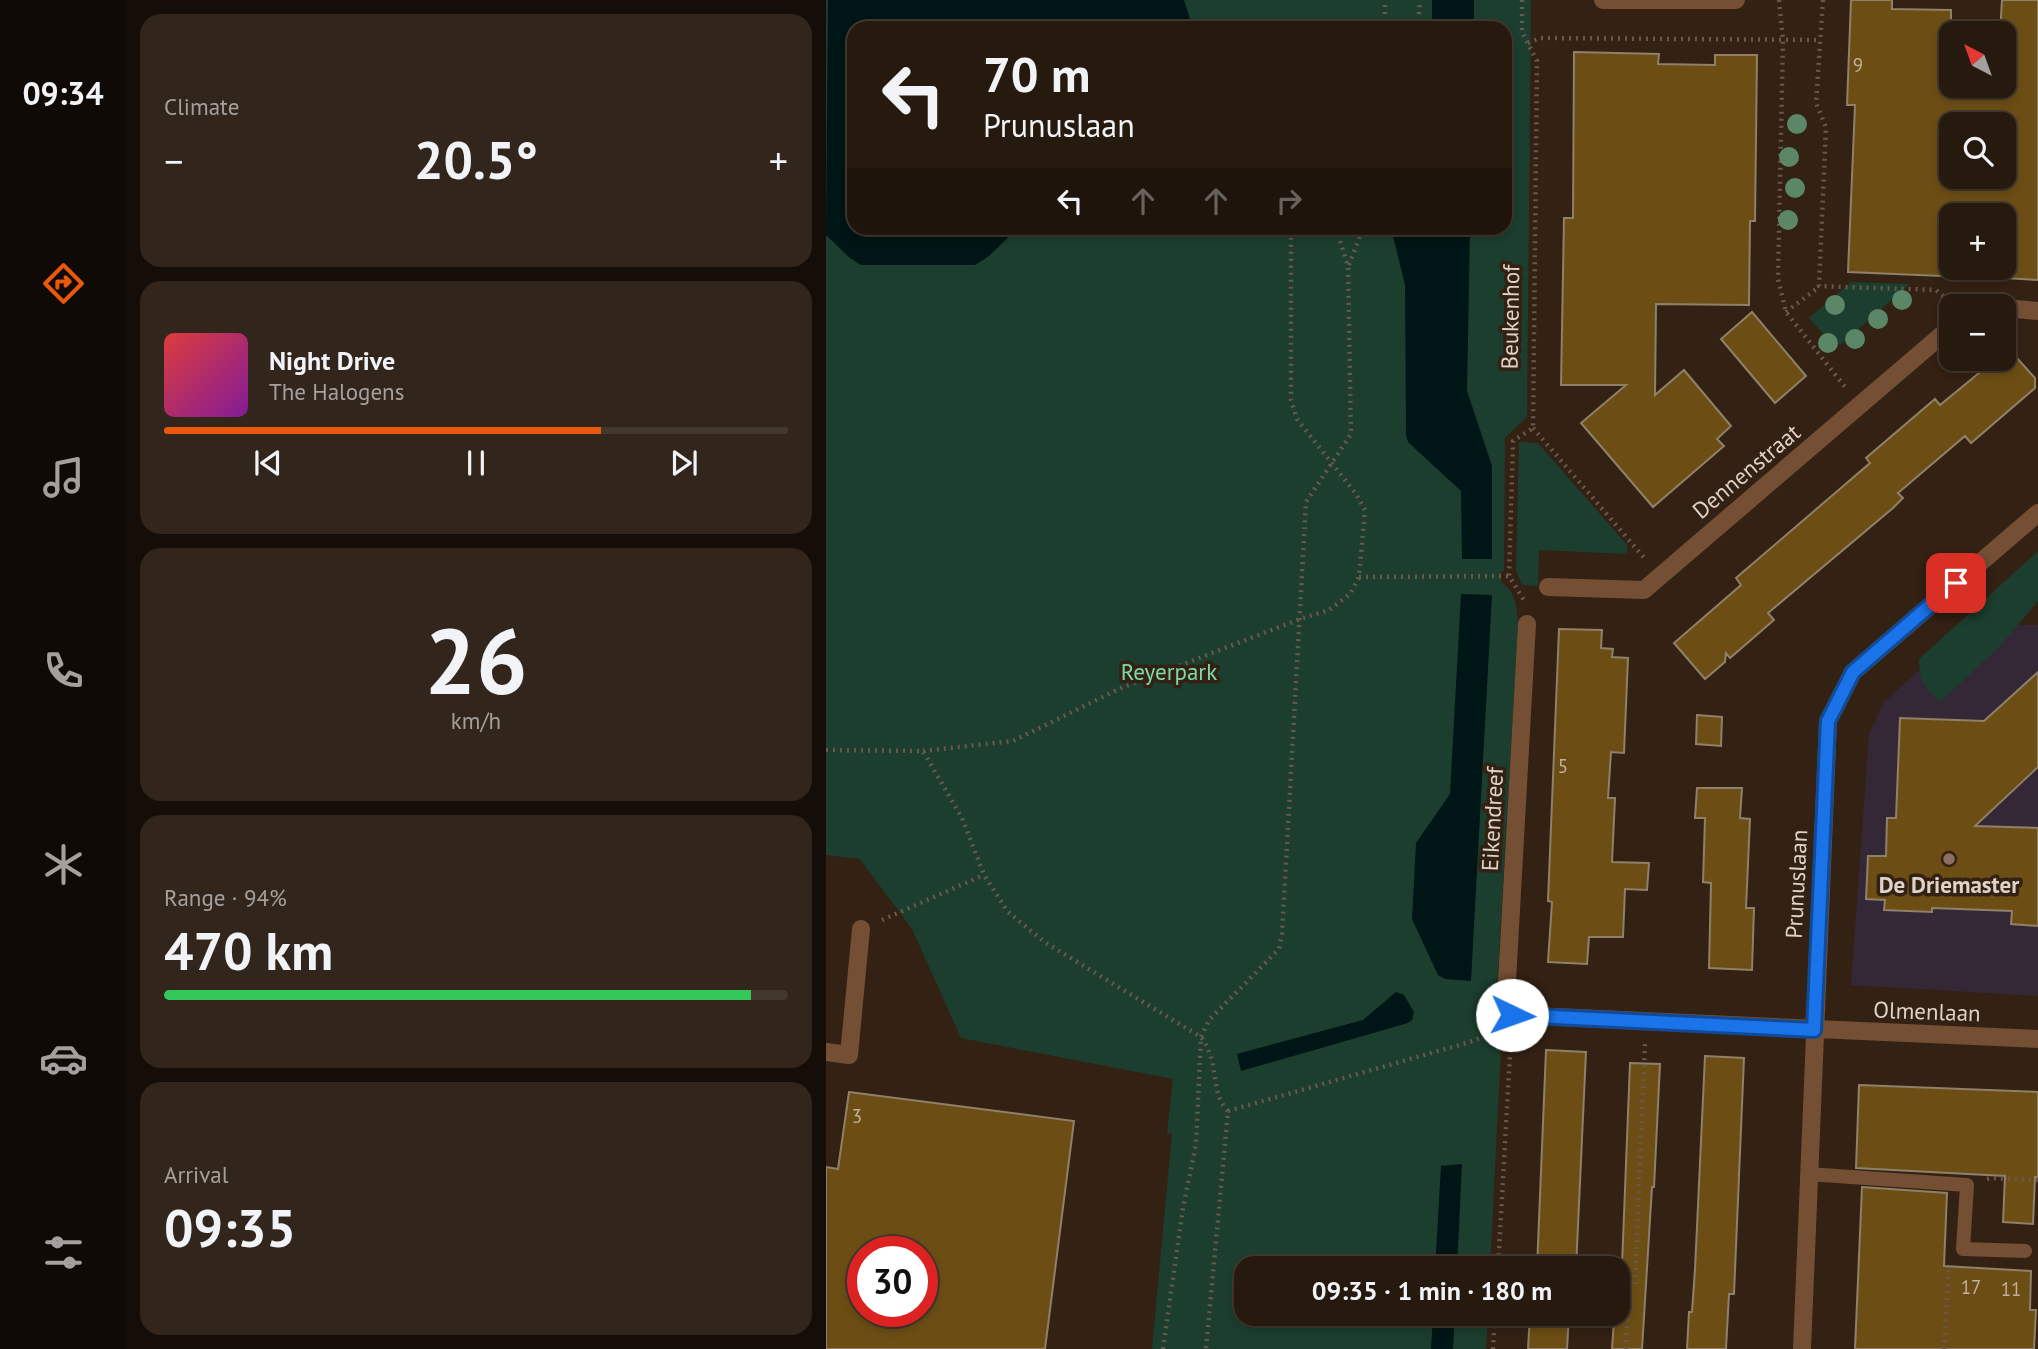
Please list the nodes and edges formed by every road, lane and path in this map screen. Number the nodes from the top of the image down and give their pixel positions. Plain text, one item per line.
1 (1385, 0) edge
2 (1420, 0) edge
3 (1522, 0) edge
4 (1603, 0) edge
5 (1736, 0) edge
6 (1779, 0) edge
7 (1823, 0) edge
8 (1385, 21) edge
9 (1418, 21) edge
10 (1783, 40) junction
11 (1820, 40) junction
12 (1528, 43) junction
13 (1291, 235) edge
14 (1338, 235) edge
15 (1360, 235) edge
16 (1348, 266) junction
17 (1819, 286) junction
18 (1941, 294) edge
19 (2016, 309) edge
20 (2038, 310) edge
21 (1786, 312) junction
22 (1939, 337) edge
23 (1858, 408) junction
24 (1533, 428) junction
25 (1331, 462) junction
26 (2038, 513) edge
27 (1509, 576) junction
28 (1359, 577) junction
29 (1660, 577) junction
30 (1548, 587) dead end
31 (1300, 619) junction
32 (1527, 624) joint
33 (826, 750) edge
34 (923, 751) junction
35 (984, 875) junction
36 (861, 929) joint
37 (1512, 1015) junction
38 (1646, 1021) junction
39 (1814, 1030) junction
40 (1201, 1037) junction
41 (2038, 1040) edge
42 (826, 1052) edge
43 (1228, 1111) junction
44 (1808, 1174) junction
45 (2038, 1180) edge
46 (1967, 1185) junction
47 (1963, 1249) junction
48 (2025, 1251) dead end
49 (1499, 1256) edge
50 (1635, 1284) dead end
51 (1494, 1326) edge
52 (1627, 1326) edge
53 (1163, 1349) edge
54 (1206, 1349) edge
55 (1493, 1349) edge
56 (1626, 1349) edge
57 (1802, 1349) edge
58 (1944, 1349) edge

1 - 8 path
2 - 9 path
3 - 12 path, Beukenhof
4 - 5 street
6 - 10 path
7 - 11 path
10 - 11 path
10 - 12 path
10 - 21 path
11 - 17 path
12 - 24 path, Beukenhof
13 - 25 path
14 - 16 path
15 - 16 path
16 - 25 path
17 - 18 path
17 - 21 path
19 - 20 street
21 - 23 path
22 - 23 street, Dennenstraat
23 - 29 street, Dennenstraat
24 - 27 path
24 - 29 path
25 - 28 path
25 - 31 path
26 - 39 street, Prunuslaan
27 - 28 path
27 - 32 path
28 - 31 path
29 - 30 street, Dennenstraat
31 - 34 path
31 - 40 path
32 - 37 street, Eikendreef
33 - 34 path
34 - 35 path
35 - 36 path
35 - 40 path
36 - 42 street
37 - 38 street
37 - 43 path
37 - 49 path
38 - 39 street
38 - 50 path
39 - 41 street, Olmenlaan
39 - 44 street, Prunuslaan
40 - 43 path
40 - 53 path
43 - 54 path
44 - 46 lane
44 - 57 street, Prunuslaan
45 - 46 path
46 - 47 lane
47 - 48 lane
47 - 58 path
51 - 55 path
52 - 56 path

